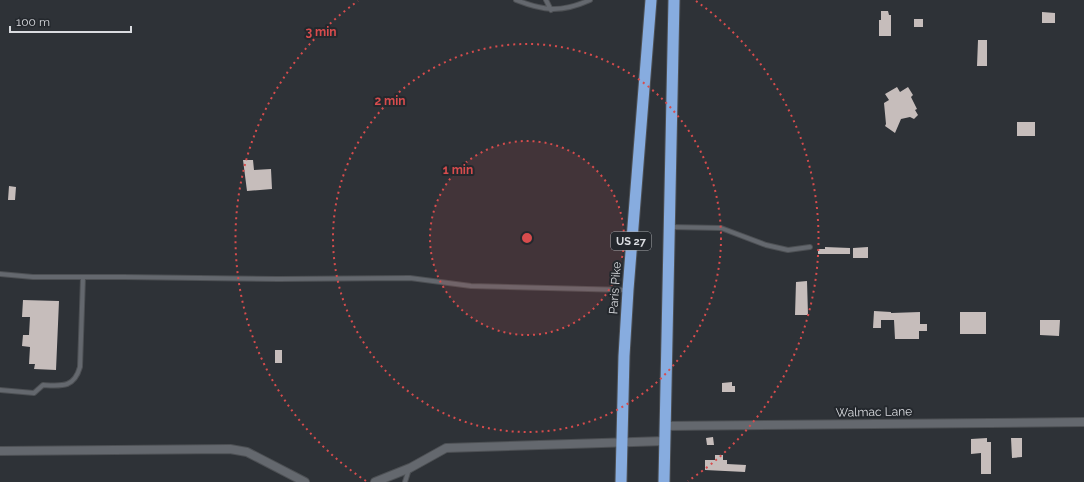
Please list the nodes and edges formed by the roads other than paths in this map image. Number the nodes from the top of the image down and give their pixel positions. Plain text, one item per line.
1 (516, 0) edge
2 (546, 0) edge
3 (590, 0) edge
4 (651, 0) edge
5 (674, 0) edge
6 (551, 10) junction
7 (669, 227) junction
8 (810, 247) dead end
9 (0, 274) edge
10 (83, 277) junction
11 (628, 290) junction
12 (0, 390) edge
13 (1084, 422) edge
14 (665, 426) junction
15 (665, 441) junction
16 (622, 443) junction
17 (0, 451) edge
18 (410, 468) junction
19 (305, 482) edge
20 (375, 482) edge
21 (405, 482) edge
22 (621, 482) edge
23 (664, 482) edge

1 - 6 lane
2 - 6 lane
3 - 6 lane
4 - 11 highway, Paris Pike / US 27
5 - 7 highway, US 27
7 - 8 lane
7 - 14 highway, US 27
9 - 10 lane
10 - 11 lane
10 - 12 lane
11 - 16 highway, Paris Pike / US 27
13 - 14 street, Walmac Lane
14 - 15 highway, US 27
15 - 16 street
15 - 23 highway, US 27
16 - 18 street
16 - 22 highway, Paris Pike / US 27
17 - 19 street
18 - 20 street
18 - 21 lane

